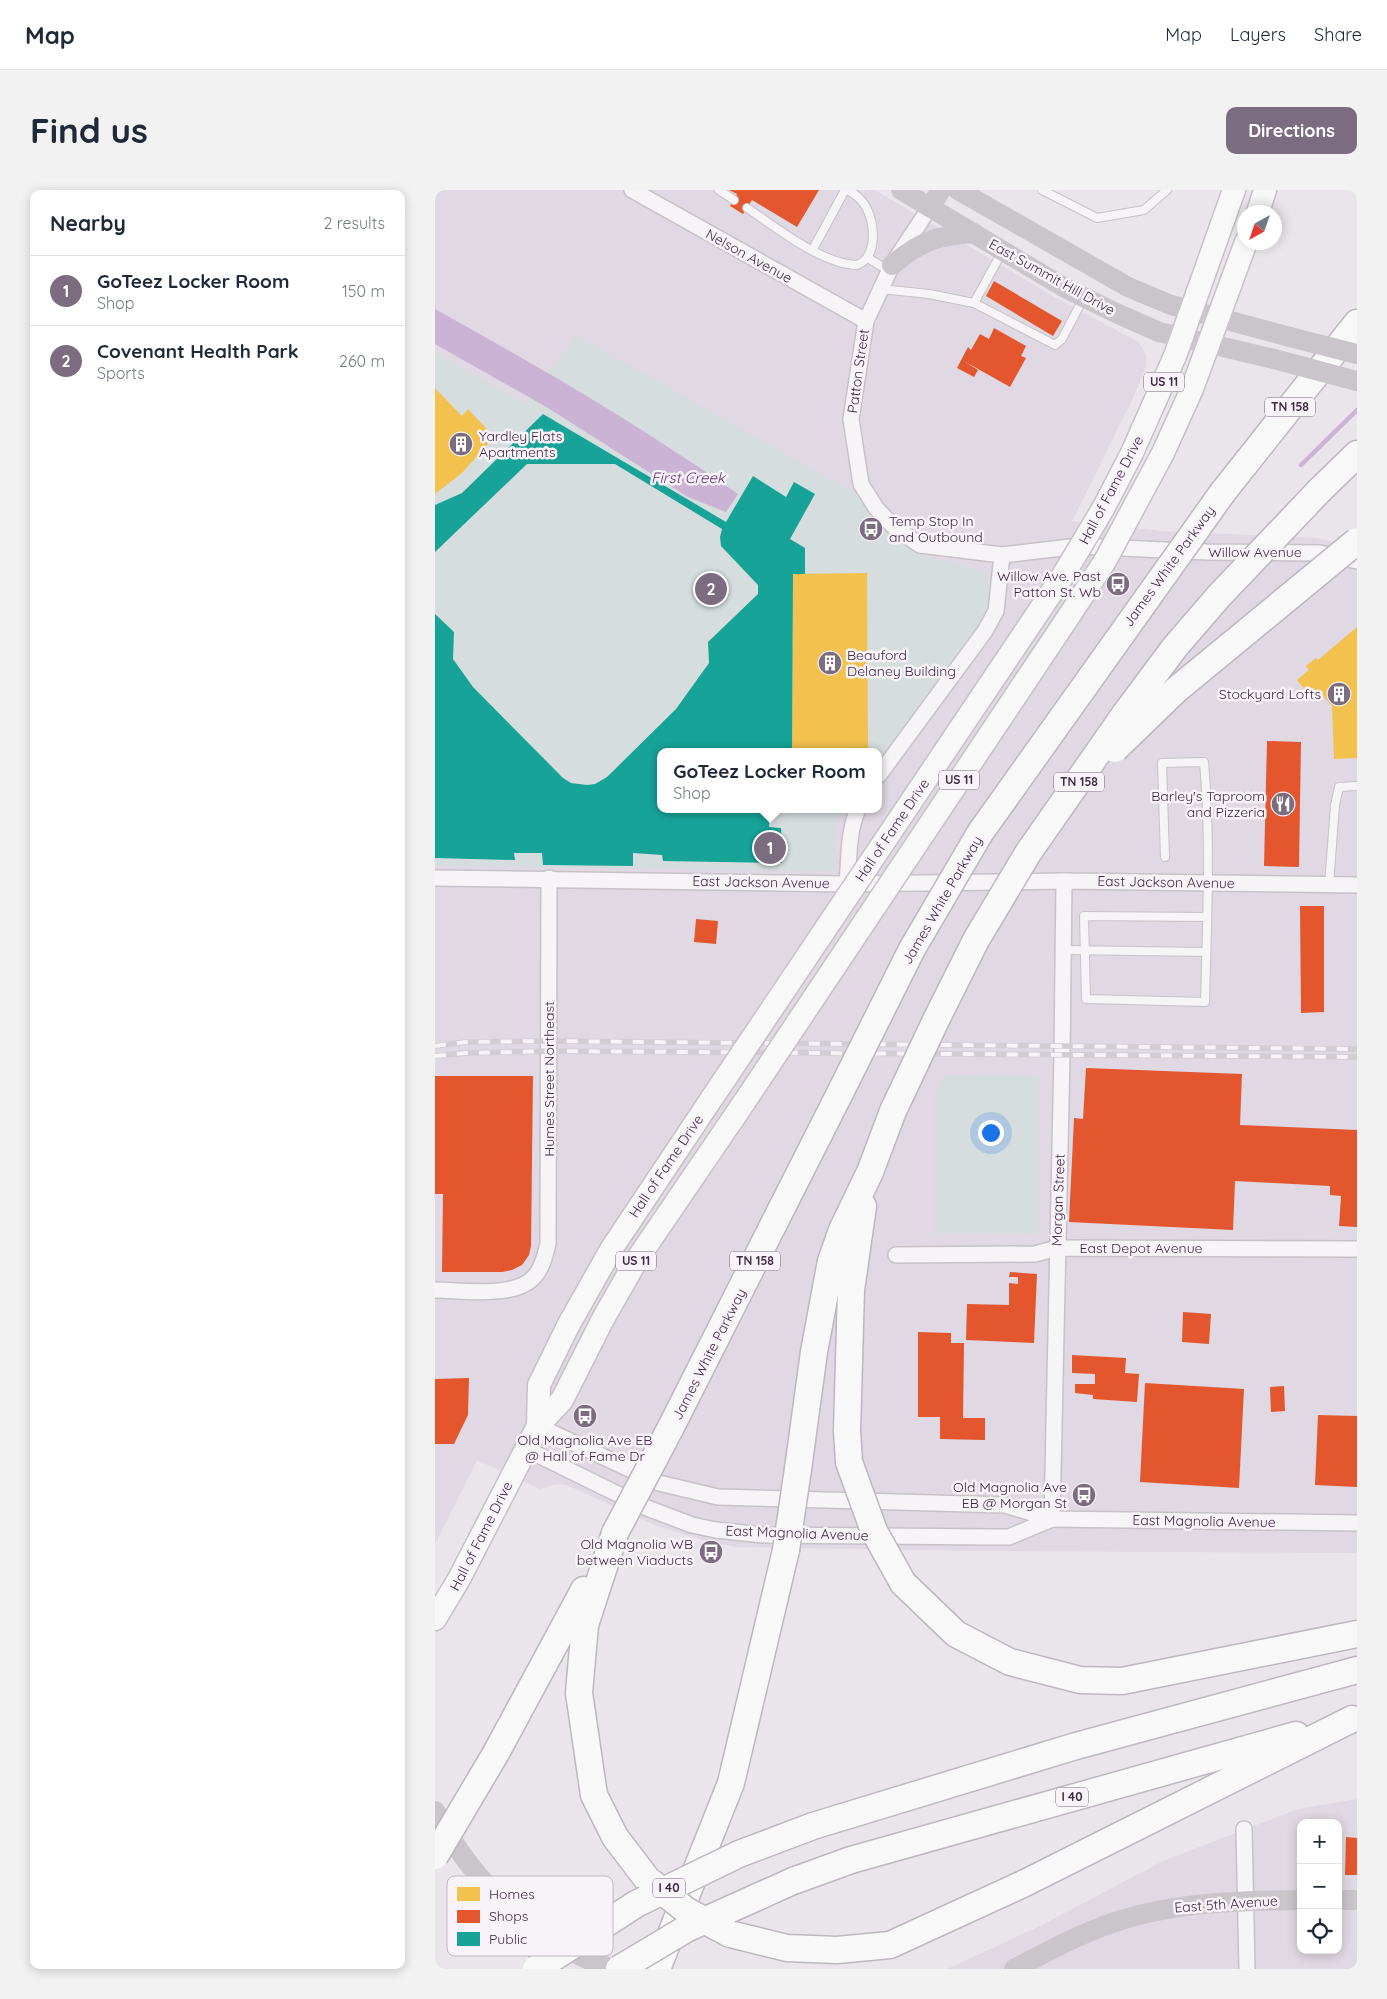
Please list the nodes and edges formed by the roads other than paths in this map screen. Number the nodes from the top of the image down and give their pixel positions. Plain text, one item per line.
1 (632, 190) edge
2 (719, 190) edge
3 (847, 190) edge
4 (901, 190) edge
5 (941, 190) edge
6 (958, 190) edge
7 (1042, 190) edge
8 (1167, 190) edge
9 (1234, 190) edge
10 (1265, 190) edge
11 (734, 200) dead end
12 (1260, 205) edge
13 (931, 207) junction
14 (747, 208) dead end
15 (974, 233) junction
16 (813, 249) junction
17 (1243, 250) edge
18 (1003, 251) junction
19 (868, 258) junction
20 (890, 268) junction
21 (881, 289) junction
22 (1083, 297) junction
23 (974, 303) junction
24 (1191, 310) junction
25 (1219, 317) junction
26 (865, 321) junction
27 (1357, 323) edge
28 (1181, 338) junction
29 (1209, 343) junction
30 (1357, 354) edge
31 (1357, 381) edge
32 (1357, 454) edge
33 (1357, 541) edge
34 (1002, 554) junction
35 (1357, 561) edge
36 (882, 771) edge
37 (1077, 786) junction
38 (1357, 786) edge
39 (857, 813) edge
40 (1165, 857) dead end
41 (435, 878) edge
42 (549, 878) junction
43 (1063, 881) junction
44 (1208, 883) junction
45 (847, 884) junction
46 (1329, 885) junction
47 (1357, 885) edge
48 (1207, 917) junction
49 (1063, 950) junction
50 (1084, 950) junction
51 (1207, 952) junction
52 (870, 1172) junction
53 (1057, 1248) junction
54 (1357, 1248) edge
55 (896, 1255) dead end
56 (435, 1290) edge
57 (538, 1426) junction
58 (526, 1449) junction
59 (1052, 1519) junction
60 (1357, 1523) edge
61 (615, 1532) junction
62 (435, 1619) edge
63 (1357, 1634) edge
64 (1357, 1670) edge
65 (1355, 1718) edge
66 (435, 1812) edge
67 (1244, 1829) dead end
68 (435, 1856) edge
69 (478, 1876) edge
70 (1297, 1900) edge
71 (1342, 1900) edge
72 (1357, 1900) edge
73 (1247, 1901) junction
74 (613, 1919) edge
75 (556, 1956) edge
76 (586, 1956) edge
77 (610, 1968) edge
78 (536, 1969) edge
79 (657, 1969) edge
80 (1014, 1969) edge
81 (1247, 1969) edge

1 - 26 street, Nelson Avenue
2 - 11 lane
3 - 16 lane
3 - 19 lane
4 - 13 main road, East Summit Hill Drive
5 - 13 main road
6 - 24 main road, East Summit Hill Drive
7 - 8 lane
9 - 24 main road, Hall of Fame Drive / US 11
10 - 12 main road
13 - 15 main road, East Summit Hill Drive
13 - 20 street, Patton Street
14 - 16 lane
15 - 18 main road, East Summit Hill Drive
15 - 20 main road
16 - 19 lane
17 - 25 main road, Hall of Fame Drive / US 11
18 - 22 main road, East Summit Hill Drive
18 - 23 lane
19 - 20 lane
20 - 21 street, Patton Street
21 - 23 lane
21 - 26 street, Patton Street
22 - 23 lane
22 - 28 main road, East Summit Hill Drive
24 - 25 main road, East Summit Hill Drive
24 - 28 main road, Hall of Fame Drive / US 11
25 - 29 main road, Hall of Fame Drive / US 11
25 - 30 main road, East Summit Hill Drive, bridge
26 - 34 street, Patton Street
27 - 61 highway, James White Parkway / TN 158, bridge
28 - 29 main road, East Summit Hill Drive
28 - 57 main road, Hall of Fame Drive / US 11, bridge
29 - 31 main road, East Summit Hill Drive, bridge
29 - 57 main road, Hall of Fame Drive / US 11, bridge
32 - 37 highway, TN 158, bridge
33 - 37 highway, bridge
34 - 35 street, Willow Avenue
34 - 36 street
37 - 52 highway, TN 158, bridge
38 - 46 lane
39 - 45 street
40 - 44 lane
41 - 42 street, East Jackson Avenue
42 - 45 street, East Jackson Avenue
42 - 56 street, Humes Street Northeast
43 - 44 street, East Jackson Avenue
43 - 45 street, East Jackson Avenue
43 - 49 street, Morgan Street
44 - 46 street, East Jackson Avenue
44 - 48 lane
46 - 47 street, East Jackson Avenue
48 - 50 lane
48 - 51 lane
49 - 50 lane
49 - 53 street, Morgan Street
50 - 51 lane
50 - 51 lane
52 - 63 highway, bridge
52 - 79 highway, bridge
53 - 54 street, East Depot Avenue
53 - 55 street, East Depot Avenue
53 - 59 street, Morgan Street
57 - 58 main road, Hall of Fame Drive / US 11
57 - 59 street, East Magnolia Avenue
58 - 59 street, East Magnolia Avenue
58 - 62 main road, Hall of Fame Drive / US 11
59 - 60 street, East Magnolia Avenue
61 - 65 highway, bridge
61 - 68 highway, bridge
64 - 74 highway, I 40, bridge
65 - 77 highway, I 40, bridge
66 - 69 main road
67 - 73 street
70 - 73 main road, East 5th Avenue
71 - 72 main road
73 - 80 main road, East 5th Avenue
73 - 81 street
75 - 78 highway, I 40, bridge
76 - 77 main road

